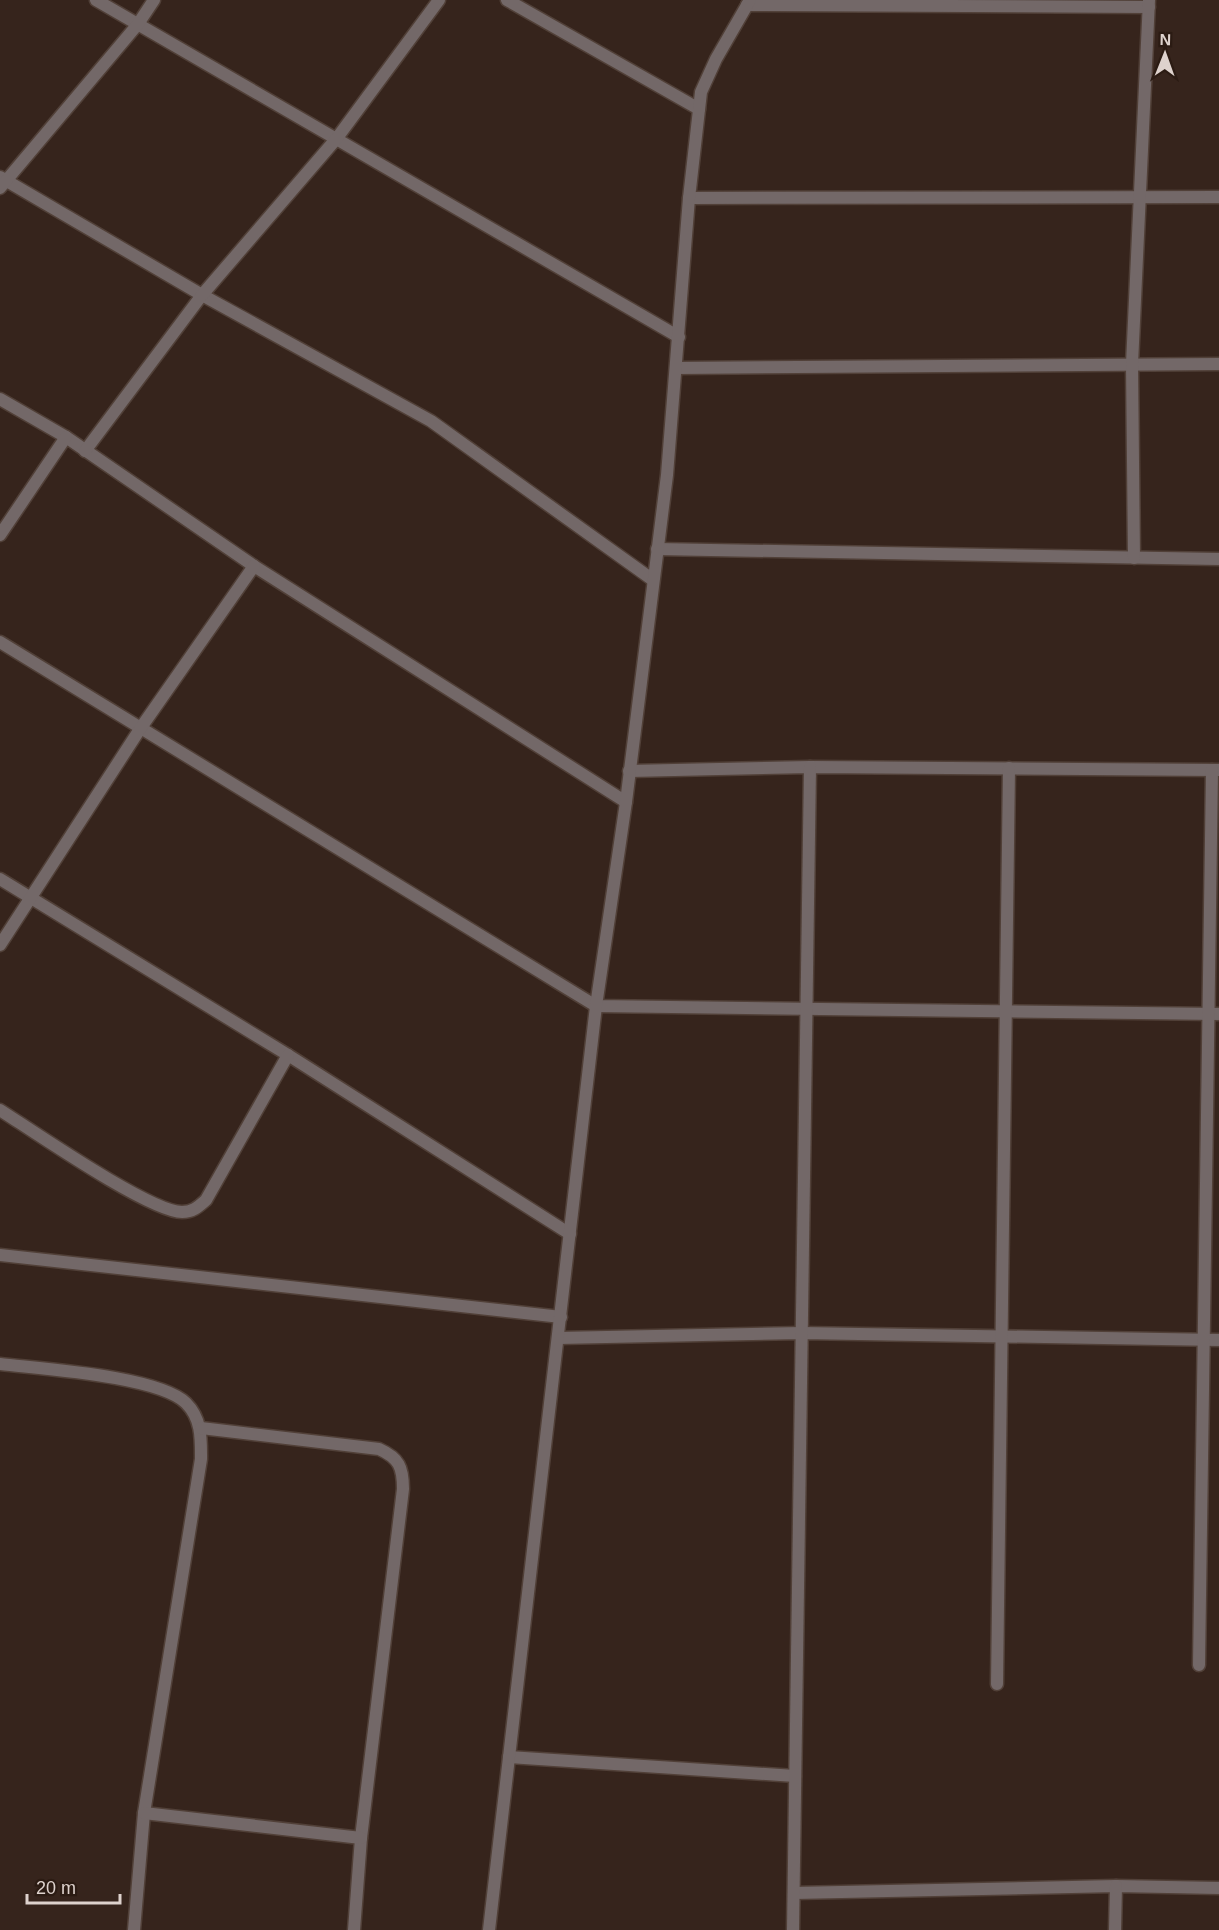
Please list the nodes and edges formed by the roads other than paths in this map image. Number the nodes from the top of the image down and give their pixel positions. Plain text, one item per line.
1 (96, 0) edge
2 (154, 0) edge
3 (439, 0) edge
4 (507, 0) edge
5 (748, 3) edge
6 (1149, 3) edge
7 (138, 24) junction
8 (699, 109) junction
9 (337, 138) junction
10 (2, 182) edge
11 (1140, 196) junction
12 (1219, 196) edge
13 (689, 198) junction
14 (202, 295) junction
15 (680, 337) junction
16 (1132, 364) junction
17 (1219, 364) edge
18 (676, 368) junction
19 (0, 399) edge
20 (66, 437) junction
21 (85, 451) junction
22 (0, 535) edge
23 (657, 549) junction
24 (1134, 558) junction
25 (1219, 559) edge
26 (254, 566) junction
27 (653, 580) junction
28 (0, 642) edge
29 (140, 729) junction
30 (810, 767) junction
31 (1009, 768) junction
32 (1215, 770) edge
33 (629, 771) junction
34 (626, 802) junction
35 (0, 879) edge
36 (31, 898) junction
37 (0, 945) edge
38 (596, 1006) junction
39 (807, 1009) junction
40 (1006, 1011) junction
41 (1214, 1014) edge
42 (288, 1055) junction
43 (0, 1110) edge
44 (570, 1233) junction
45 (0, 1254) edge
46 (561, 1317) junction
47 (802, 1333) junction
48 (1002, 1336) junction
49 (558, 1338) junction
50 (1203, 1340) junction
51 (1219, 1340) edge
52 (0, 1364) edge
53 (201, 1428) junction
54 (1199, 1665) dead end
55 (997, 1684) dead end
56 (509, 1757) junction
57 (795, 1776) junction
58 (144, 1813) junction
59 (361, 1838) junction
60 (1116, 1886) junction
61 (1219, 1888) edge
62 (794, 1893) junction
63 (134, 1930) edge
64 (354, 1930) edge
65 (489, 1930) edge
66 (793, 1930) edge
67 (1115, 1930) edge

1 - 7 street
2 - 7 street
3 - 9 street
4 - 8 street
5 - 6 street
5 - 8 street
6 - 11 street
7 - 9 street
7 - 10 street
8 - 13 street
9 - 14 street
9 - 15 street
10 - 14 street
11 - 12 street
11 - 13 street
11 - 16 street
13 - 15 street
14 - 21 street
14 - 27 street
15 - 18 street
16 - 17 street
16 - 18 street
16 - 24 street
18 - 23 street
19 - 20 street
20 - 21 street
20 - 22 street
21 - 26 street
23 - 24 street
23 - 27 street
24 - 25 street
26 - 29 street
26 - 34 street
27 - 33 street
28 - 29 street
29 - 36 street
29 - 38 street
30 - 31 street
30 - 33 street
30 - 39 street
31 - 32 street
31 - 40 street
32 - 41 street
33 - 34 street
34 - 38 street
35 - 36 street
36 - 37 street
36 - 42 street
38 - 39 street
38 - 44 street
39 - 40 street
39 - 47 street
40 - 41 street
40 - 48 street
41 - 50 street
42 - 43 street
42 - 44 street
44 - 46 street
45 - 46 street
46 - 49 street
47 - 48 street
47 - 49 street
47 - 57 street
48 - 50 street
48 - 55 street
49 - 56 street
50 - 51 street
50 - 54 street
52 - 53 street
53 - 58 street
53 - 59 street
56 - 57 street
56 - 65 street
57 - 62 street
58 - 59 street
58 - 63 street
59 - 64 street
60 - 61 street
60 - 62 street
60 - 67 street
62 - 66 street

